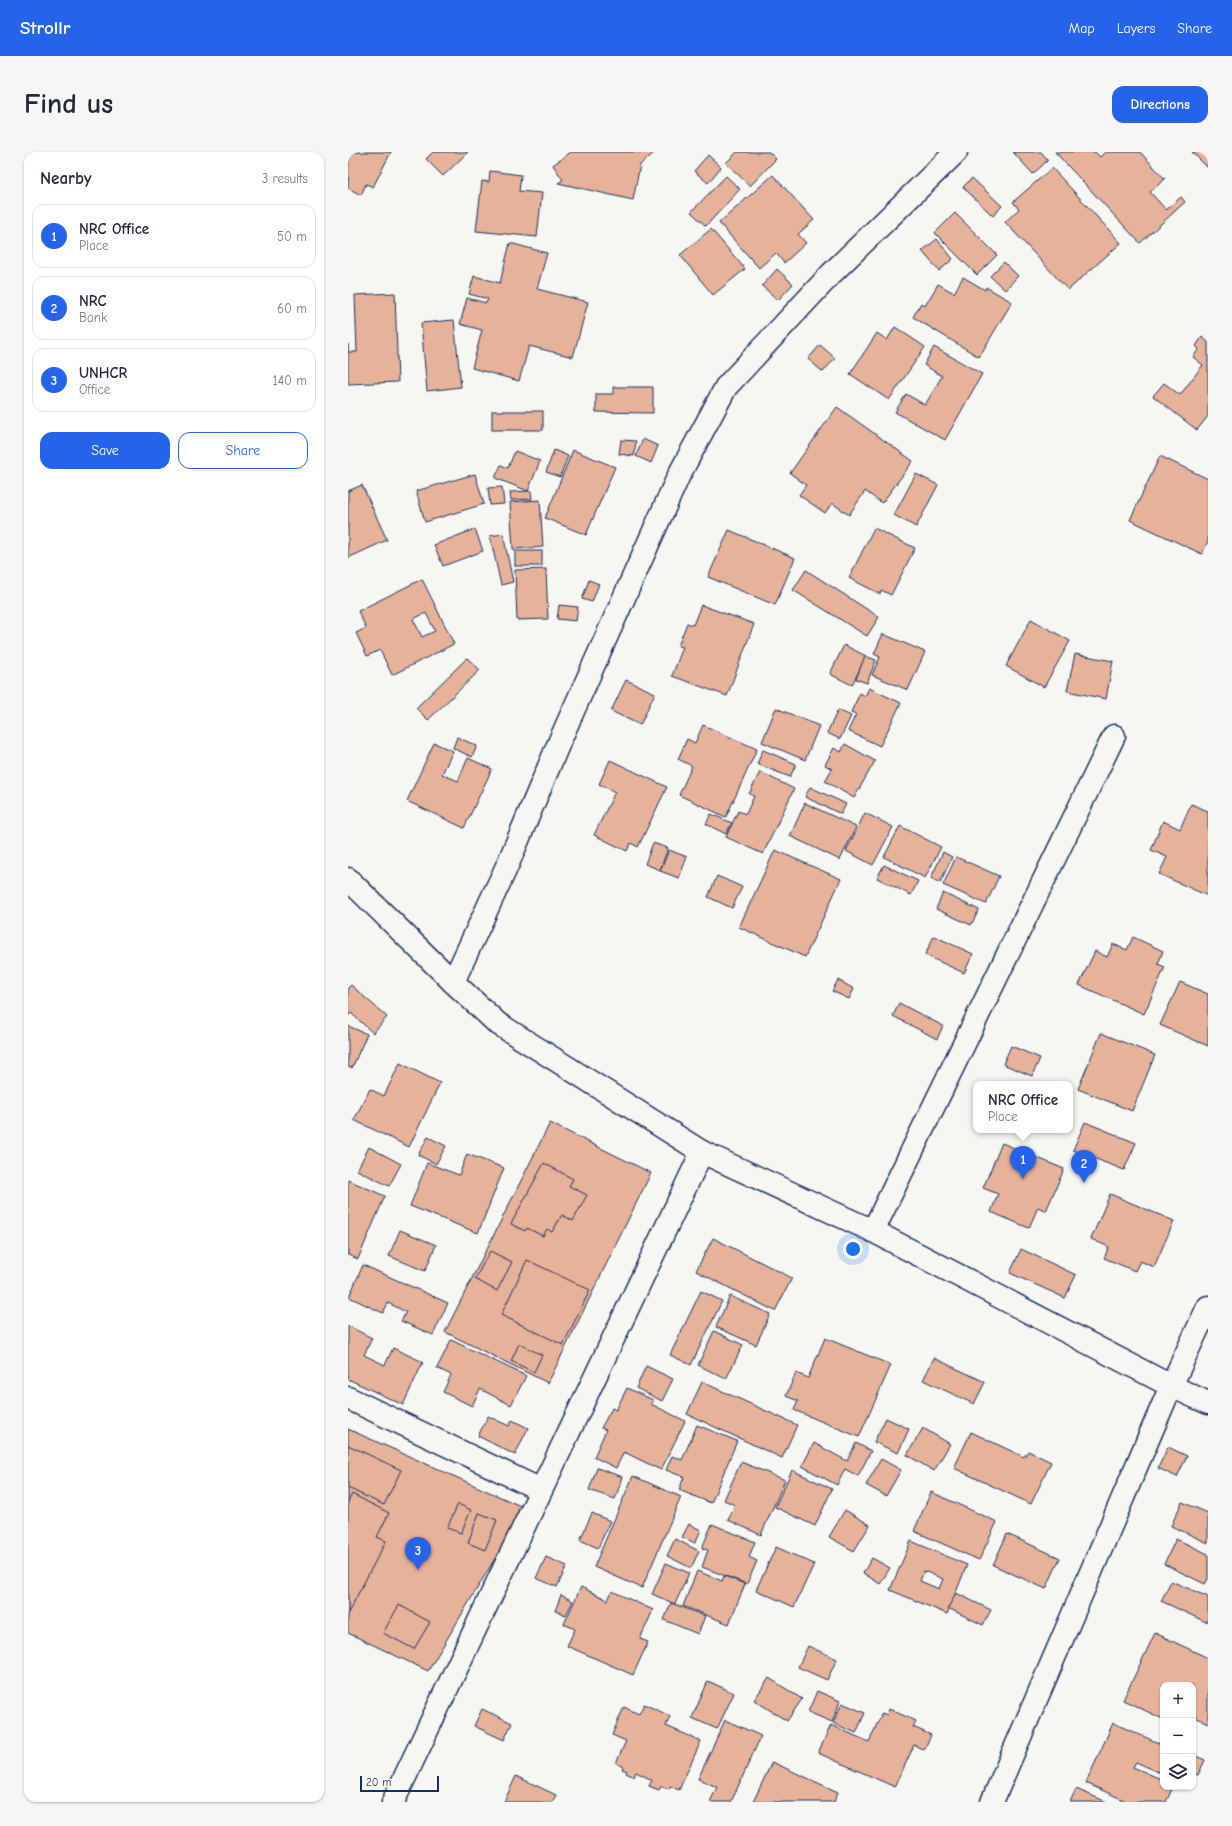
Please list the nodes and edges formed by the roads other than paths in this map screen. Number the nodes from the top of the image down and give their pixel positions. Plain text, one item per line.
1 (956, 152) edge
2 (1114, 736) dead end
3 (348, 879) edge
4 (452, 982) junction
5 (702, 1152) junction
6 (873, 1231) junction
7 (1208, 1307) edge
8 (1171, 1386) junction
9 (348, 1398) edge
10 (1208, 1403) edge
11 (541, 1490) junction
12 (393, 1802) edge
13 (992, 1802) edge

1 - 4 street
2 - 6 street
3 - 4 street
4 - 5 street
5 - 6 street
5 - 11 street
6 - 8 street
7 - 8 street
8 - 10 street
8 - 13 street
9 - 11 street
11 - 12 street

